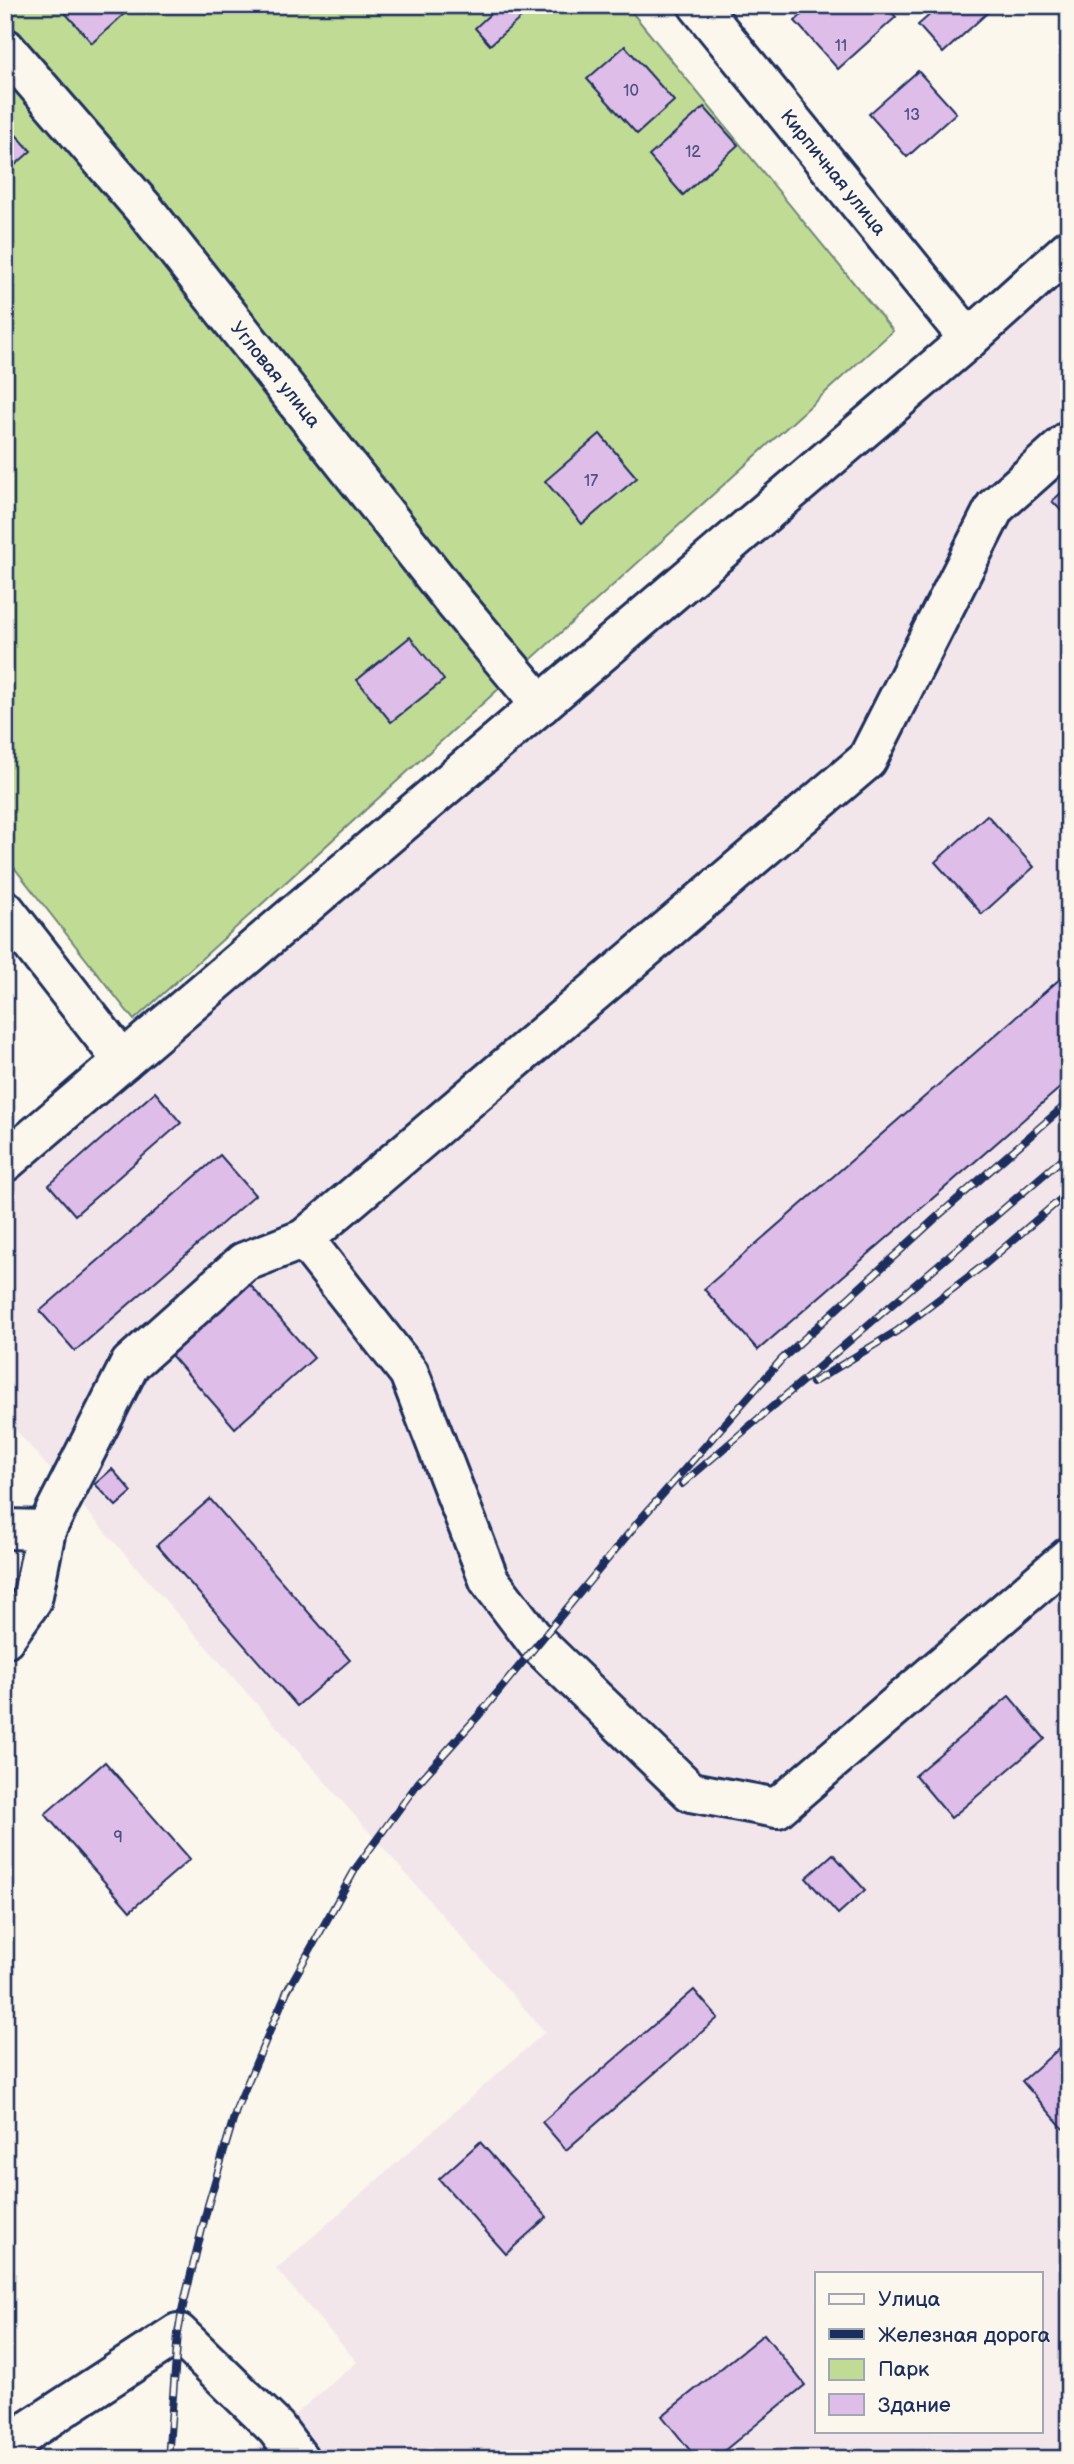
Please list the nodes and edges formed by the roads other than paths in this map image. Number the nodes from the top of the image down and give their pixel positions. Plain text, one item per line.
1 (698, 5) edge
2 (5, 48) edge
3 (1069, 249) edge
4 (969, 339) junction
5 (1069, 441) edge
6 (541, 705) junction
7 (5, 910) edge
8 (123, 1061) junction
9 (5, 1162) edge
10 (304, 1239) junction
11 (5, 1529) edge
12 (46, 1530) junction
13 (1069, 1557) edge
14 (5, 1639) edge
15 (5, 2453) edge
16 (299, 2459) edge

1 - 4 street, Кирпичная улица
2 - 6 street, Угловая улица
3 - 4 street
4 - 6 street
5 - 10 street
6 - 8 street
7 - 8 street
8 - 9 street
10 - 12 street
10 - 13 street
11 - 12 street
12 - 14 street
15 - 16 street

